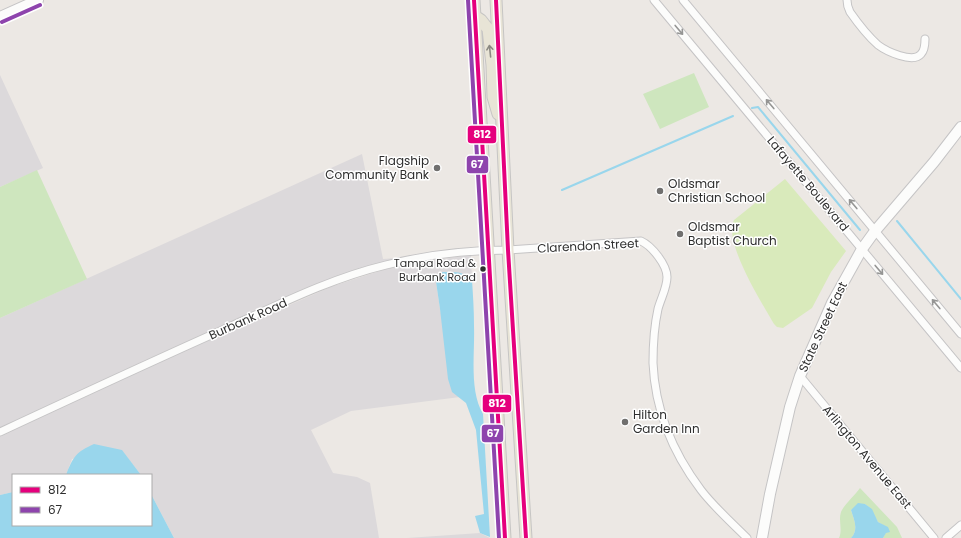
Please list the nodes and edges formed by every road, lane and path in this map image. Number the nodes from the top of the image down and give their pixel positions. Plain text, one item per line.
1 (38, 0) edge
2 (474, 0) edge
3 (496, 0) edge
4 (654, 0) edge
5 (684, 0) edge
6 (846, 0) edge
7 (475, 16) junction
8 (0, 17) edge
9 (925, 39) dead end
10 (961, 127) edge
11 (503, 130) junction
12 (875, 231) junction
13 (862, 249) junction
14 (488, 250) junction
15 (508, 250) junction
16 (961, 334) edge
17 (961, 368) edge
18 (800, 376) junction
19 (0, 432) edge
20 (961, 525) edge
21 (505, 538) edge
22 (526, 538) edge
23 (748, 538) edge
24 (762, 538) edge
25 (934, 538) edge
26 (946, 538) edge

1 - 8 street
2 - 7 main road
3 - 11 main road
4 -> 13 street, Lafayette Boulevard
12 -> 5 street, Lafayette Boulevard
6 - 9 street
11 -> 7 main road
7 - 14 main road
10 - 12 street, State Street East
11 - 15 main road
12 - 13 street, State Street East
16 -> 12 street, Lafayette Boulevard
13 -> 17 street, Lafayette Boulevard
13 - 18 street, State Street East
14 - 15 street, Burbank Road
14 - 19 street, Burbank Road
14 - 21 main road
15 - 22 main road
15 - 23 street, Clarendon Street
18 - 24 street, State Street East
18 - 25 street, Arlington Avenue East
20 - 26 street

